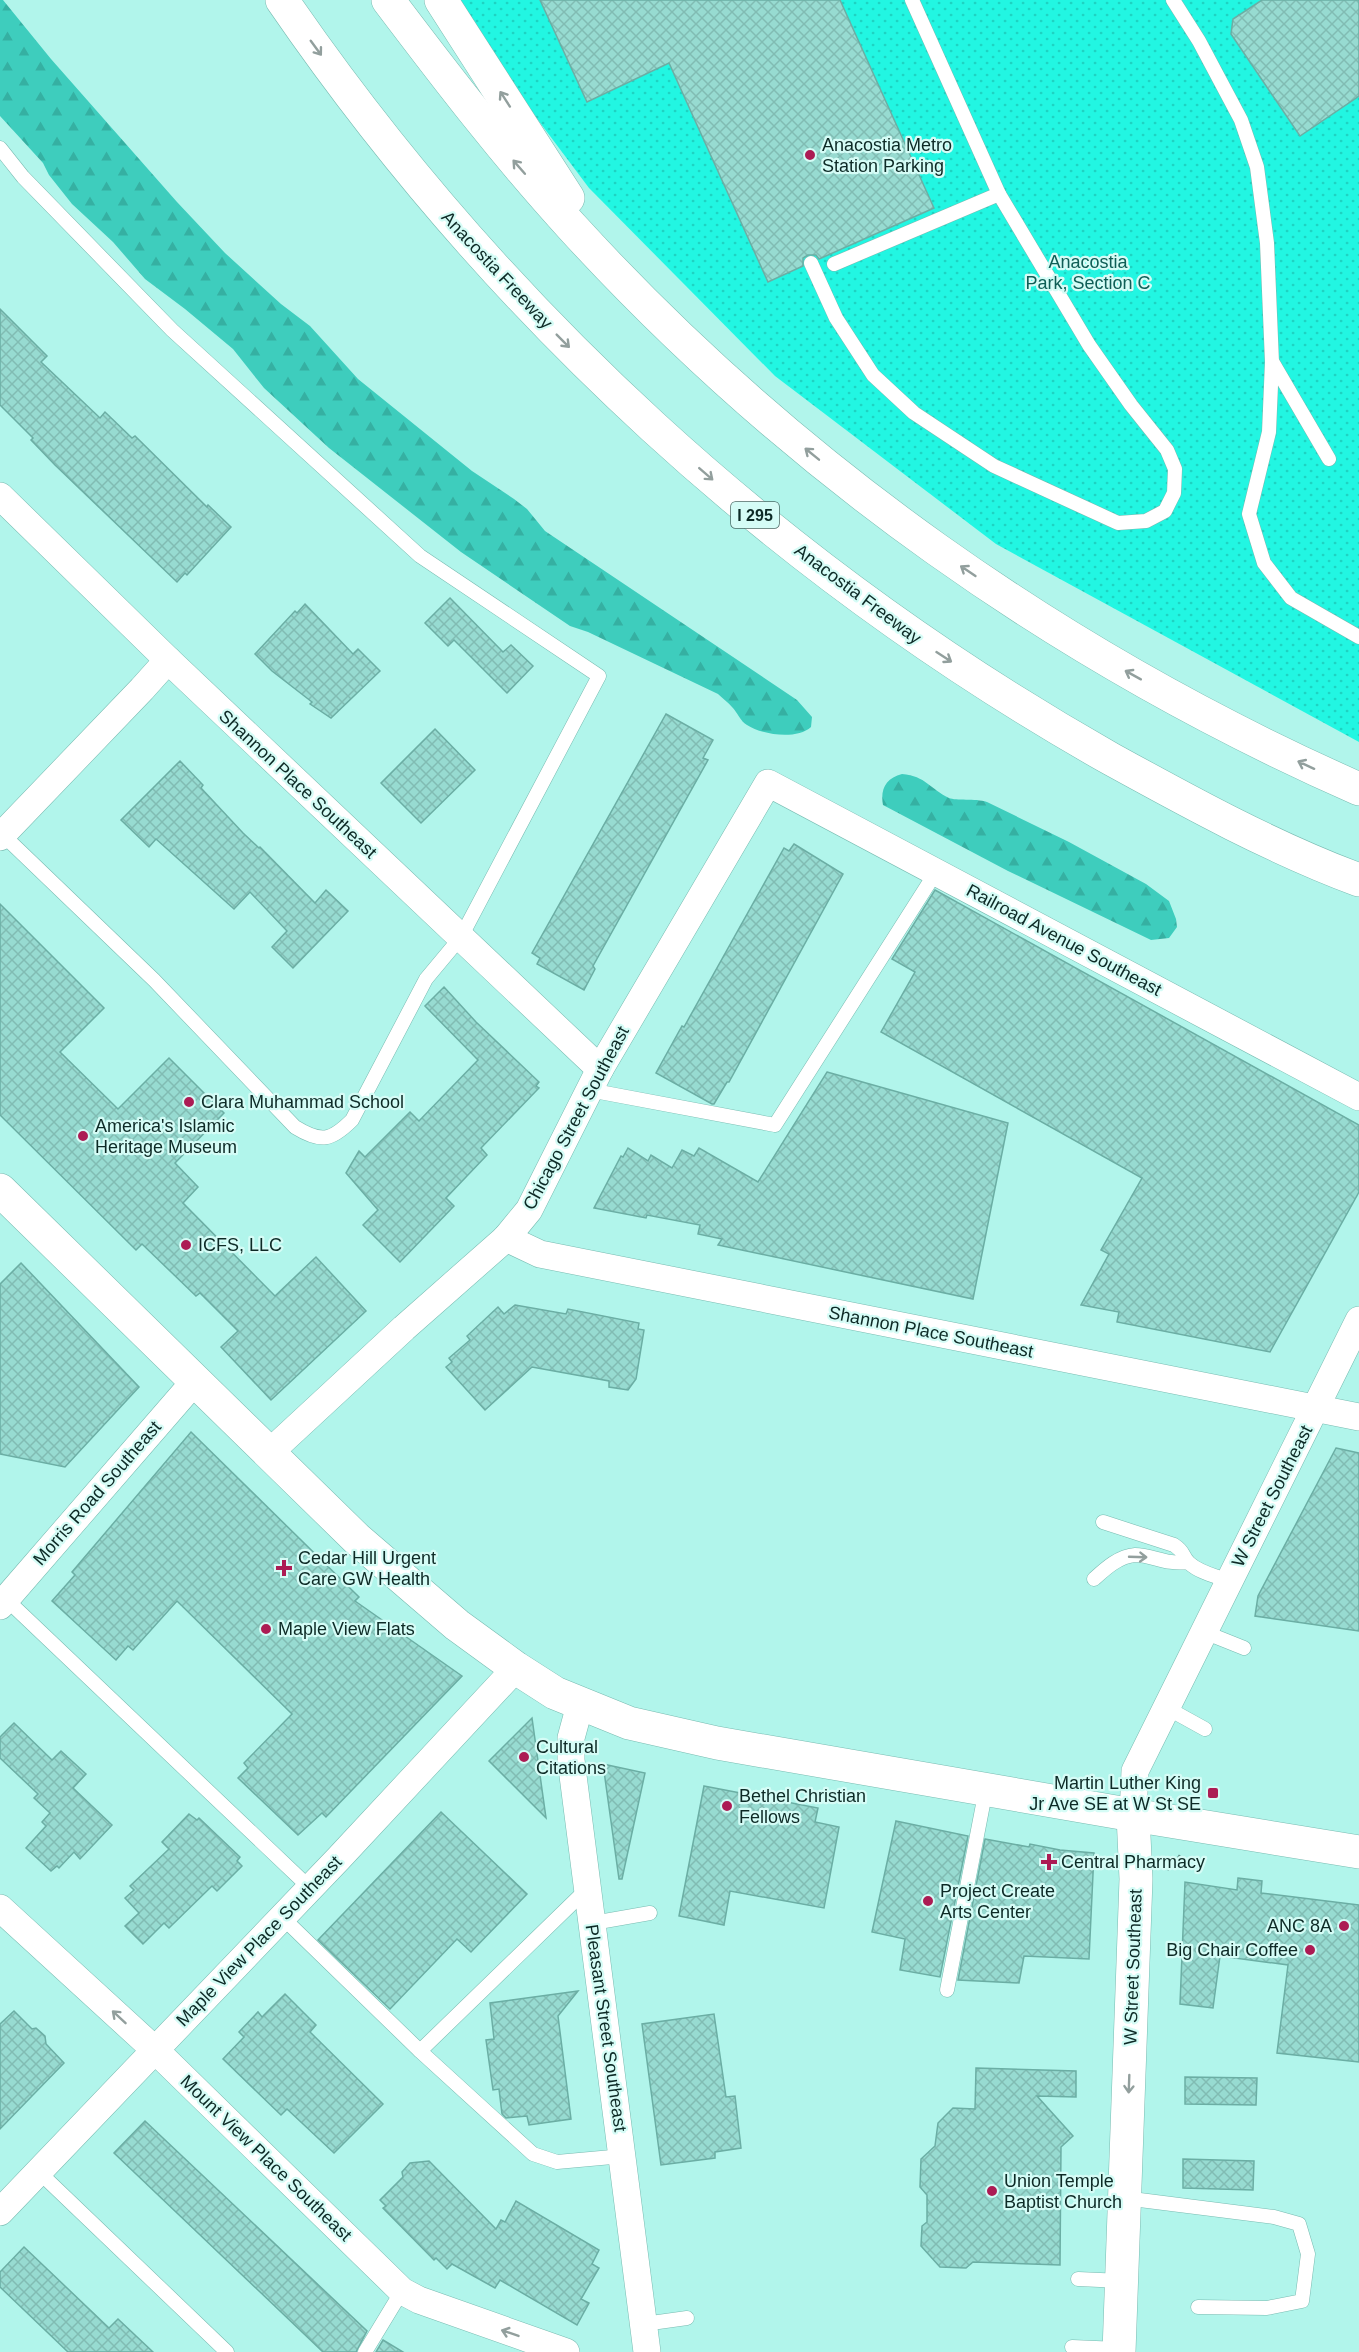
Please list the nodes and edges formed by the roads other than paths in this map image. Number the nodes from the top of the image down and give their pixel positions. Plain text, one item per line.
1 (282, 0) edge
2 (388, 0) edge
3 (441, 0) edge
4 (912, 0) edge
5 (1173, 0) edge
6 (0, 148) edge
7 (999, 194) junction
8 (811, 262) dead end
9 (834, 264) dead end
10 (616, 273) junction
11 (1272, 362) junction
12 (1329, 459) dead end
13 (0, 496) edge
14 (1359, 637) edge
15 (168, 660) junction
16 (768, 783) joint
17 (1359, 789) edge
18 (1, 835) edge
19 (936, 872) junction
20 (1359, 880) edge
21 (461, 937) junction
22 (594, 1079) junction
23 (1359, 1097) edge
24 (0, 1190) edge
25 (506, 1238) junction
26 (1359, 1320) edge
27 (195, 1381) junction
28 (1316, 1409) junction
29 (1359, 1417) edge
30 (269, 1453) junction
31 (1103, 1522) dead end
32 (1188, 1562) junction
33 (1094, 1579) dead end
34 (1230, 1581) junction
35 (5, 1594) edge
36 (1204, 1632) junction
37 (1244, 1648) dead end
38 (516, 1668) junction
39 (580, 1705) junction
40 (1167, 1708) junction
41 (1204, 1729) dead end
42 (986, 1789) junction
43 (1133, 1815) junction
44 (1359, 1852) edge
45 (310, 1888) junction
46 (587, 1889) junction
47 (0, 1908) edge
48 (650, 1913) dead end
49 (282, 1917) junction
50 (592, 1923) junction
51 (947, 1990) dead end
52 (154, 2049) junction
53 (420, 2051) junction
54 (623, 2156) junction
55 (38, 2171) junction
56 (1124, 2198) junction
57 (0, 2212) edge
58 (1078, 2279) dead end
59 (1122, 2281) junction
60 (402, 2291) junction
61 (1198, 2307) dead end
62 (687, 2318) dead end
63 (644, 2324) junction
64 (1072, 2347) dead end
65 (1119, 2351) edge
66 (227, 2352) edge
67 (365, 2352) edge
68 (566, 2352) edge
69 (628, 2352) edge
70 (648, 2352) edge

1 -> 20 main road, Anacostia Freeway / I 295
10 -> 2 main road
10 -> 3 main road
4 - 7 lane
5 - 11 lane
6 - 21 lane
7 - 8 lane
7 - 9 lane
17 -> 10 main road
11 - 12 lane
11 - 14 lane
13 - 15 street, Shannon Place Southeast
15 - 18 street
15 - 21 street, Shannon Place Southeast
16 - 19 street, Railroad Avenue Southeast
16 - 22 street, Chicago Street Southeast
18 - 21 lane
19 - 22 lane
19 - 23 street, Railroad Avenue Southeast
21 - 22 street, Shannon Place Southeast
22 - 25 street, Chicago Street Southeast
24 - 27 main road
25 - 28 street, Shannon Place Southeast
25 - 30 street, Chicago Street Southeast
26 - 28 street
27 - 30 main road
27 - 35 street, Morris Road Southeast
28 - 29 street, Shannon Place Southeast
28 - 34 street, W Street Southeast
30 - 38 main road
31 - 32 lane
33 -> 32 lane
32 - 34 lane
34 - 36 street, W Street Southeast
35 - 45 lane
36 - 37 lane
36 - 40 street, W Street Southeast
38 - 39 main road
38 - 45 street, Maple View Place Southeast
39 - 42 main road
39 - 46 street, Pleasant Street Southeast
40 - 41 lane
40 - 43 street, W Street Southeast
42 - 43 main road
42 - 51 lane
43 - 44 main road
43 -> 56 main road, W Street Southeast
45 - 49 street, Maple View Place Southeast
46 - 50 street, Pleasant Street Southeast
46 - 53 lane
52 -> 47 street, Mount View Place Southeast
48 - 50 lane
49 - 52 street, Maple View Place Southeast
49 - 53 lane
50 - 54 street, Pleasant Street Southeast
52 - 55 street, Maple View Place Southeast
52 - 60 street, Mount View Place Southeast
53 - 54 lane
54 - 63 street, Pleasant Street Southeast
55 - 57 street, Maple View Place Southeast
55 - 66 lane
56 - 59 main road, W Street Southeast
56 - 61 lane
58 - 59 lane
59 - 65 main road, W Street Southeast
60 - 67 lane
68 -> 60 street, Mount View Place Southeast
62 - 63 lane
63 - 69 street
63 - 70 street, Pleasant Street Southeast
64 - 65 lane

